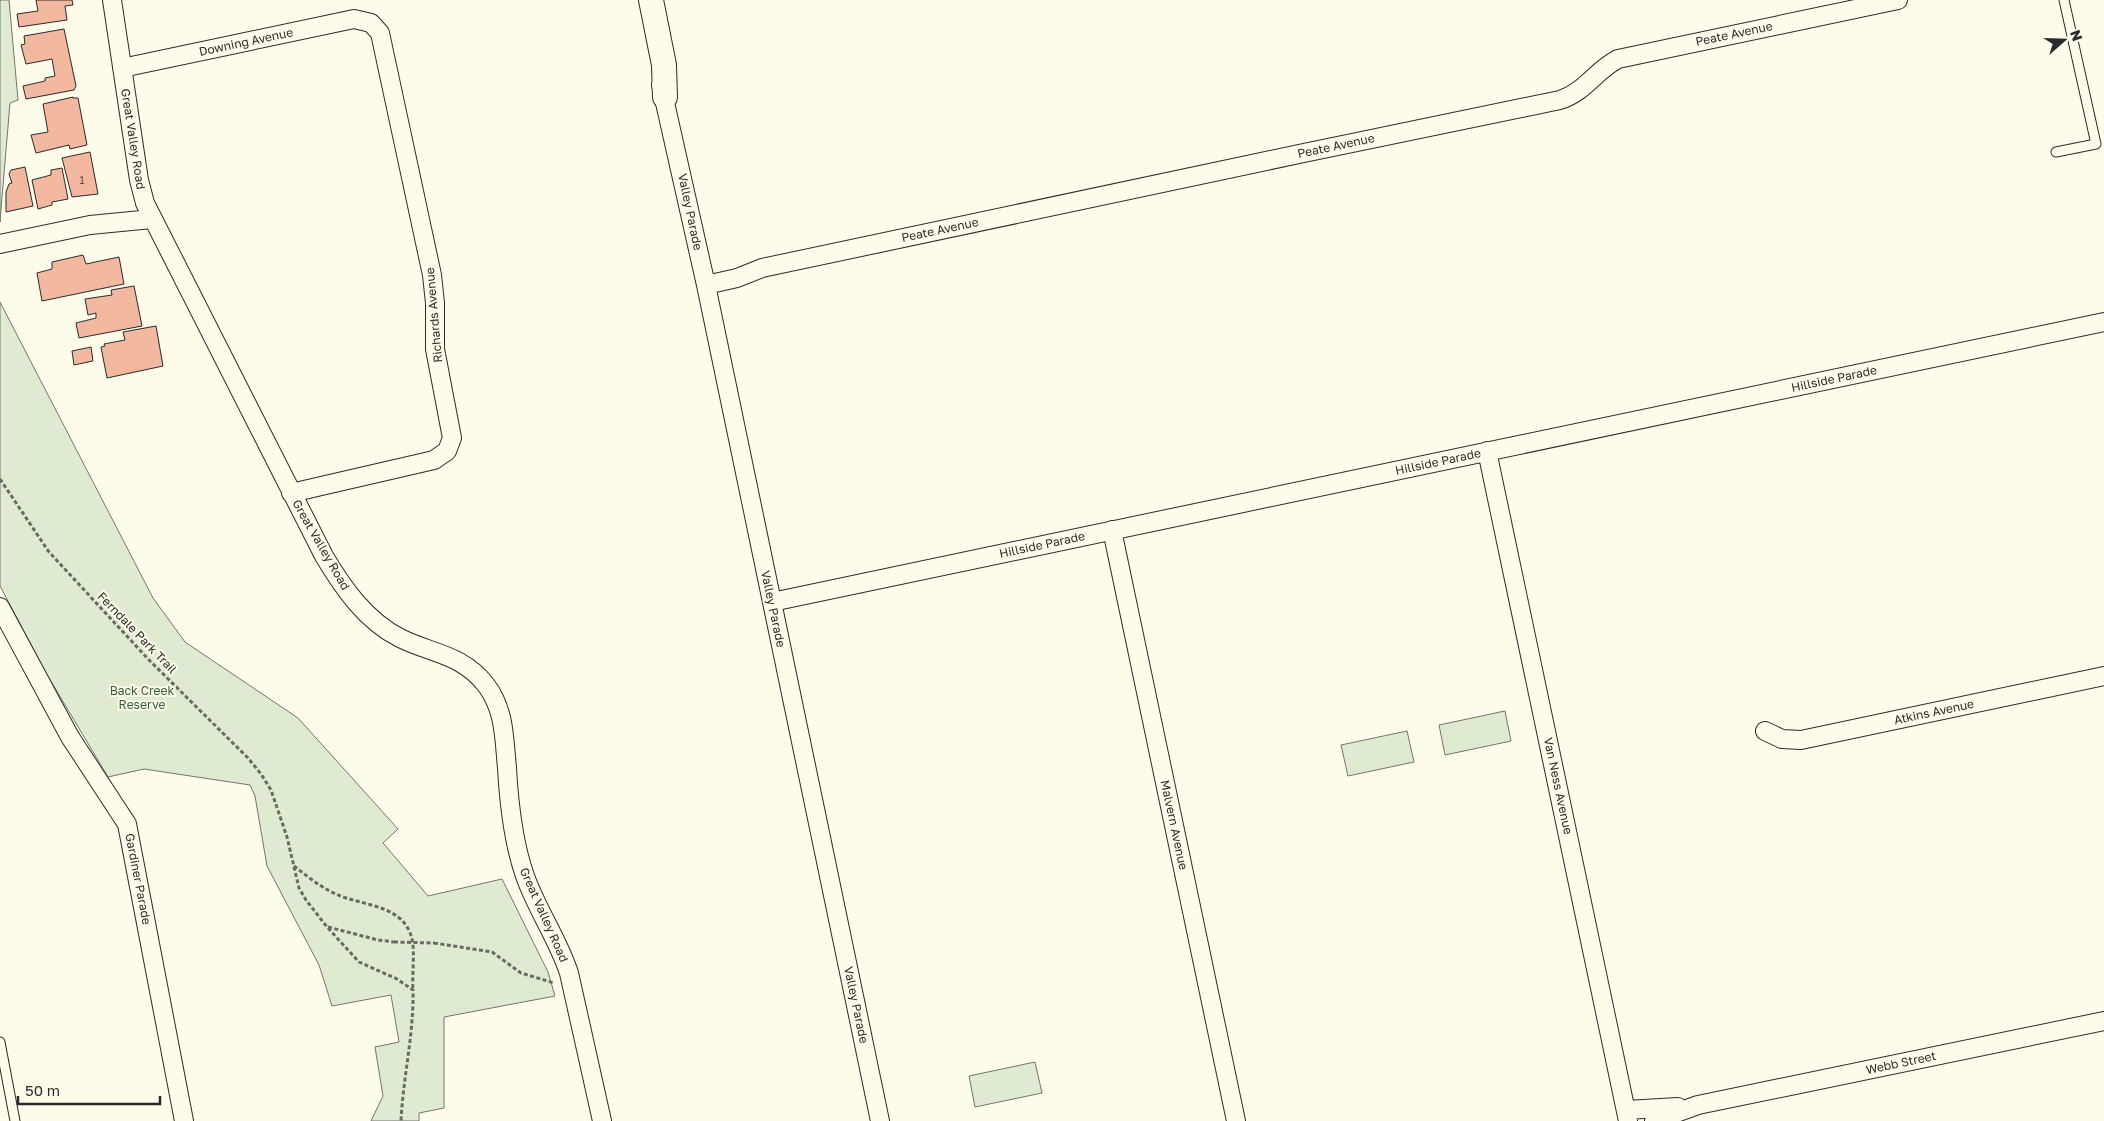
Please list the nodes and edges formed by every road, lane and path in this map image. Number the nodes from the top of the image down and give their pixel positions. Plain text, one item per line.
1 (112, 0) edge
2 (640, 0) edge
3 (650, 0) edge
4 (1898, 0) edge
5 (2064, 0) edge
6 (371, 22) joint
7 (122, 68) junction
8 (665, 97) junction
9 (2056, 152) dead end
10 (148, 211) junction
11 (0, 244) edge
12 (704, 279) junction
13 (2104, 322) edge
14 (1488, 451) junction
15 (0, 479) edge
16 (291, 493) junction
17 (1112, 530) junction
18 (772, 602) junction
19 (0, 607) edge
20 (2104, 676) edge
21 (1765, 731) dead end
22 (294, 865) junction
23 (327, 927) junction
24 (574, 988) junction
25 (412, 990) junction
26 (2104, 1021) edge
27 (0, 1042) edge
28 (1698, 1105) junction
29 (1627, 1116) edge
30 (15, 1121) edge
31 (184, 1121) edge
32 (401, 1121) edge
33 (602, 1121) edge
34 (880, 1121) edge
35 (1236, 1121) edge
36 (1654, 1121) edge

1 - 7 street, Great Valley Road
2 - 8 street, Valley Parade
3 - 8 street, Valley Parade
4 - 12 street, Peate Avenue
5 - 9 lane
6 - 7 street, Downing Avenue
6 - 16 street, Richards Avenue
7 - 10 street, Great Valley Road
8 - 12 street, Valley Parade
10 - 11 street
10 - 16 street, Great Valley Road
12 - 18 street, Valley Parade
13 - 14 street, Hillside Parade
14 - 17 street, Hillside Parade
14 - 29 street, Van Ness Avenue
15 - 22 path, Ferndale Park Trail
16 - 24 street, Great Valley Road
17 - 18 street, Hillside Parade
17 - 35 street, Malvern Avenue
18 - 34 street, Valley Parade
19 - 31 street, Gardiner Parade
20 - 21 street, Atkins Avenue
22 - 23 path, Ferndale Park Trail
22 - 25 path
23 - 24 path, bridge
23 - 25 path, Ferndale Park Trail
24 - 33 street, Great Valley Road
25 - 32 path
26 - 28 street, Webb Street
27 - 30 lane
28 - 29 street, Webb Street
28 - 36 street, Webb Street

